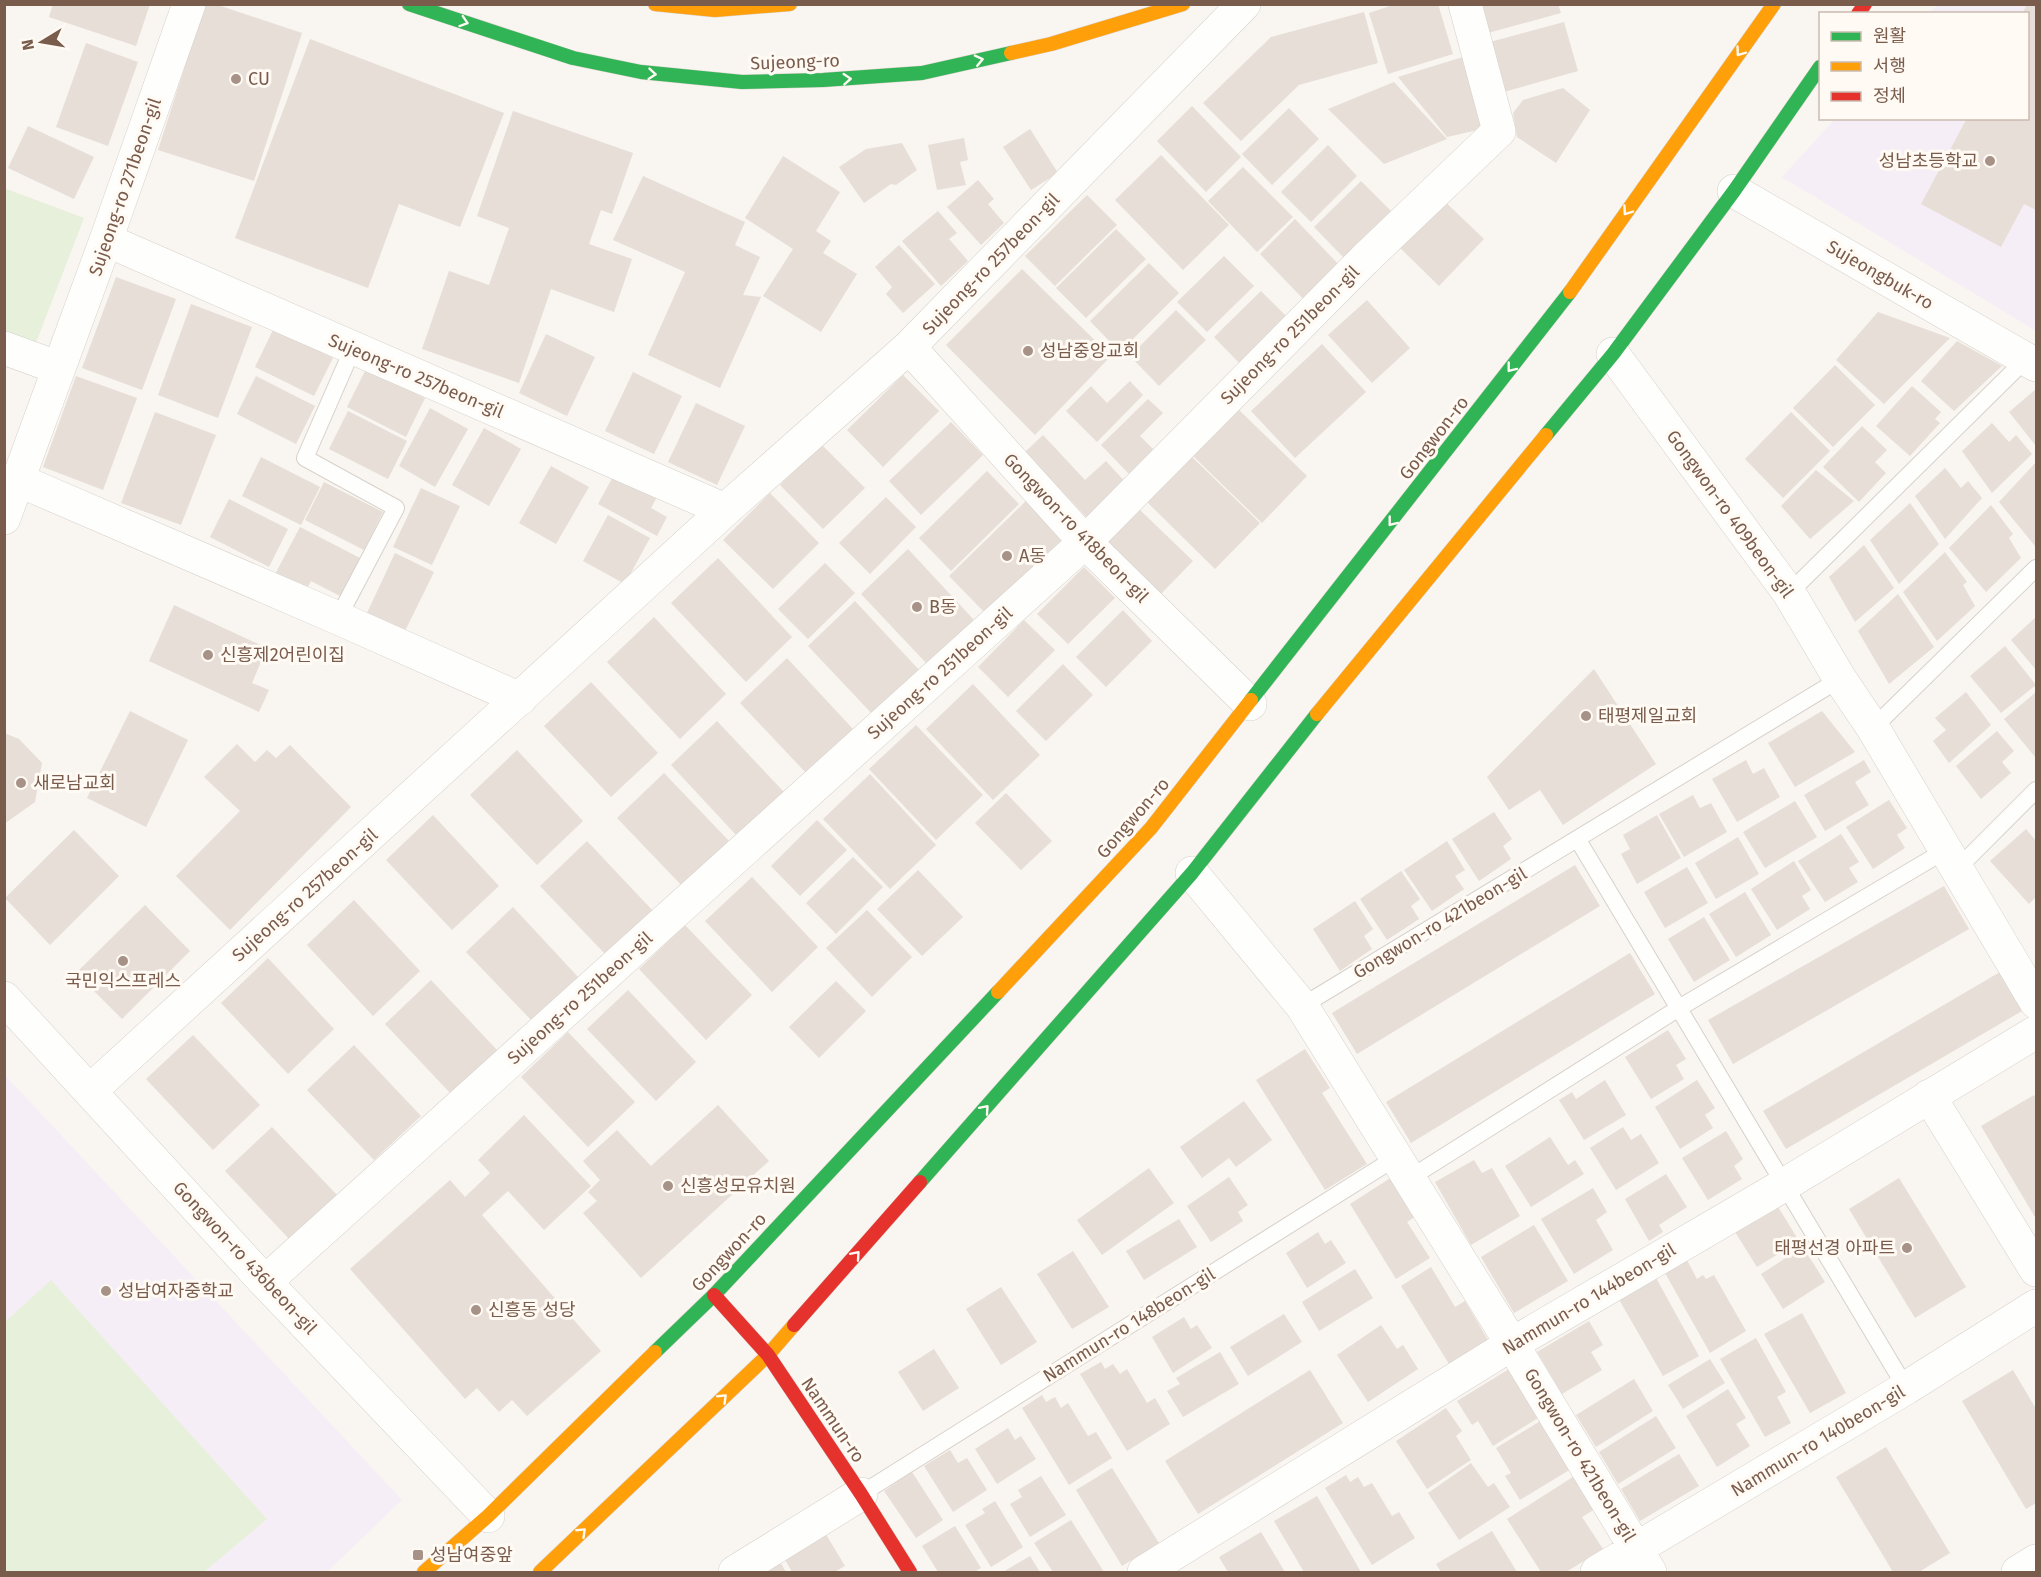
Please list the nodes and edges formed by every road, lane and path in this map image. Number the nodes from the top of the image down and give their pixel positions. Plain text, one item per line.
1 (189, 4) edge
2 (409, 4) edge
3 (655, 4) edge
4 (790, 4) edge
5 (1183, 4) edge
6 (1244, 4) edge
7 (1466, 4) edge
8 (1774, 4) edge
9 (1819, 70) edge
10 (1734, 190) junction
11 (106, 240) junction
12 (909, 347) junction
13 (4, 348) edge
14 (353, 348) junction
15 (1613, 354) junction
16 (2031, 362) edge
17 (59, 368) junction
18 (18, 480) junction
19 (725, 510) junction
20 (4, 518) edge
21 (1085, 542) junction
22 (2037, 568) edge
23 (1789, 593) junction
24 (338, 618) junction
25 (1840, 679) junction
26 (520, 699) junction
27 (1250, 704) junction
28 (1872, 728) junction
29 (2037, 790) edge
30 (1578, 840) junction
31 (1952, 859) junction
32 (1192, 873) junction
33 (4, 998) edge
34 (2037, 1002) edge
35 (1302, 1006) junction
36 (1678, 1008) junction
37 (2037, 1032) edge
38 (90, 1091) junction
39 (1929, 1096) junction
40 (1403, 1167) junction
41 (1784, 1185) junction
42 (2037, 1270) edge
43 (265, 1282) junction
44 (714, 1295) junction
45 (2037, 1306) edge
46 (1512, 1344) junction
47 (768, 1355) junction
48 (1906, 1388) junction
49 (861, 1494) junction
50 (488, 1516) junction
51 (1643, 1561) edge
52 (2037, 1561) edge
53 (424, 1572) edge
54 (540, 1572) edge
55 (735, 1572) edge
56 (910, 1572) edge
57 (1144, 1572) edge
58 (1597, 1572) edge
59 (2018, 1572) edge

1 - 11 street, Sujeong-ro 271beon-gil
2 -> 5 main road, Sujeong-ro
3 - 4 main road
6 - 12 street, Sujeong-ro 257beon-gil
7 - 21 street, Sujeong-ro 251beon-gil
8 -> 27 main road, Gongwon-ro
9 - 10 main road
10 - 15 main road
10 - 16 street, Sujeongbuk-ro
11 - 14 street, Sujeong-ro 257beon-gil
11 - 17 street, Sujeong-ro 271beon-gil
12 - 19 street, Sujeong-ro 257beon-gil
12 - 21 street, Gongwon-ro 418beon-gil
13 - 17 street
14 - 19 street, Sujeong-ro 257beon-gil
14 - 24 lane
15 - 23 street, Gongwon-ro 409beon-gil
15 - 32 main road
16 - 23 lane, Sujeongbuk-ro
17 - 18 street, Sujeong-ro 271beon-gil
18 - 20 street, Sujeong-ro 271beon-gil
18 - 24 street
19 - 26 street, Sujeong-ro 257beon-gil
21 - 27 street, Gongwon-ro 418beon-gil
21 - 43 street, Sujeong-ro 251beon-gil
22 - 28 lane
23 - 25 street, Gongwon-ro 409beon-gil
24 - 26 street
25 - 28 street, Gongwon-ro 409beon-gil
25 - 30 lane
26 - 38 street, Sujeong-ro 257beon-gil
27 - 44 main road, Gongwon-ro
28 - 31 street, Gongwon-ro 409beon-gil
29 - 31 lane
30 - 35 lane, Gongwon-ro 421beon-gil
30 - 36 lane
31 - 34 street, Gongwon-ro 409beon-gil
31 - 36 lane
32 - 35 street, Gongwon-ro 421beon-gil
47 -> 32 main road
33 - 38 street, Gongwon-ro 436beon-gil
35 - 40 street, Gongwon-ro 421beon-gil
36 - 40 lane
36 - 41 lane
37 - 39 street, Nammun-ro 144beon-gil
38 - 43 street, Gongwon-ro 436beon-gil
39 - 41 street, Nammun-ro 144beon-gil
39 - 42 street
40 - 46 street, Gongwon-ro 421beon-gil
40 - 49 lane, Nammun-ro 148beon-gil
41 - 46 street, Nammun-ro 144beon-gil
41 - 48 lane
43 - 50 street, Gongwon-ro 436beon-gil
44 - 47 main road, Nammun-ro
44 - 50 main road, Gongwon-ro
45 - 48 street, Nammun-ro 140beon-gil
46 - 51 street, Gongwon-ro 421beon-gil
46 - 57 street, Nammun-ro 144beon-gil
47 - 49 main road, Nammun-ro
54 -> 47 main road
48 - 51 street, Nammun-ro 140beon-gil
49 - 55 street
49 - 56 main road, Nammun-ro
50 - 53 main road, Gongwon-ro
51 - 58 street, Nammun-ro 140beon-gil
52 - 59 street

